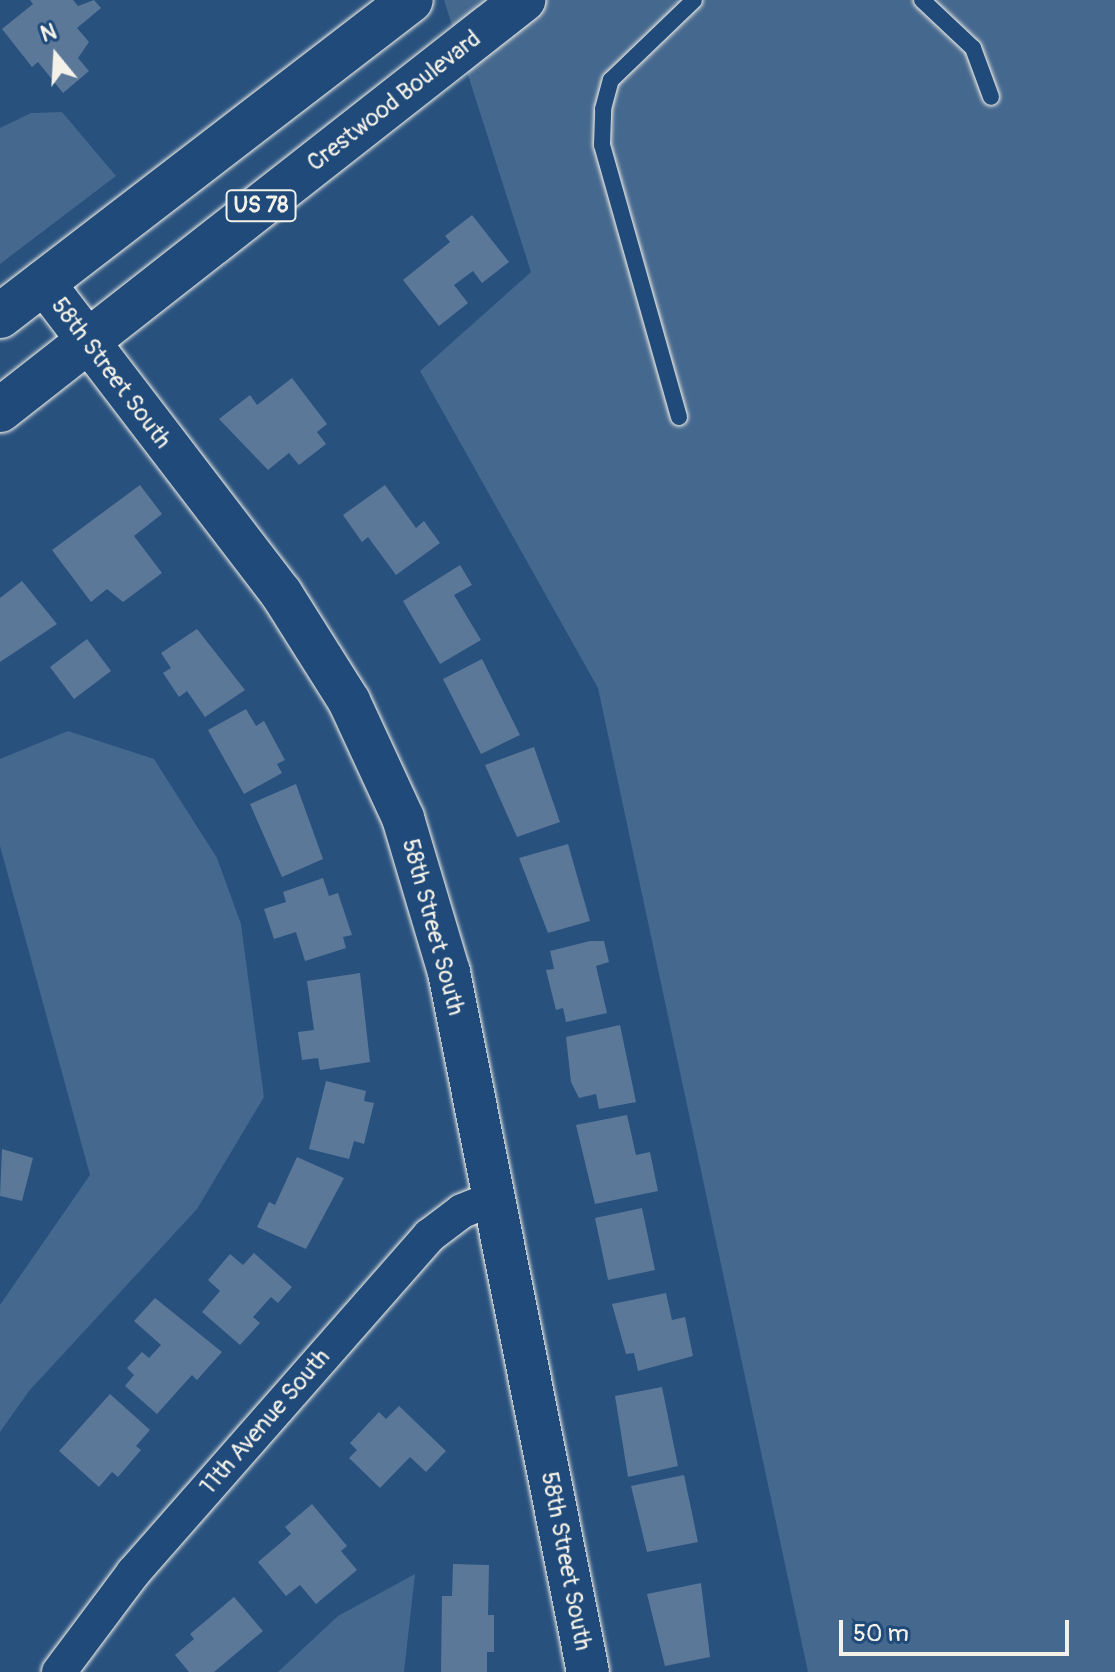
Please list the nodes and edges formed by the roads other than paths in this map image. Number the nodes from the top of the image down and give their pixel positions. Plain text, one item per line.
1 (411, 0) edge
2 (523, 0) edge
3 (694, 0) edge
4 (922, 0) edge
5 (991, 97) dead end
6 (43, 282) junction
7 (0, 316) edge
8 (87, 342) junction
9 (0, 410) edge
10 (679, 417) dead end
11 (495, 1198) junction
12 (59, 1672) edge
13 (588, 1672) edge

1 - 6 main road, US 78
2 - 8 main road, Crestwood Boulevard / US 78
3 - 10 lane
4 - 5 lane
6 - 7 main road, US 78
6 - 8 street, 58th Street South
8 - 9 main road, Crestwood Boulevard / US 78
8 - 11 street, 58th Street South
11 - 12 street, 11th Avenue South
11 - 13 street, 58th Street South

